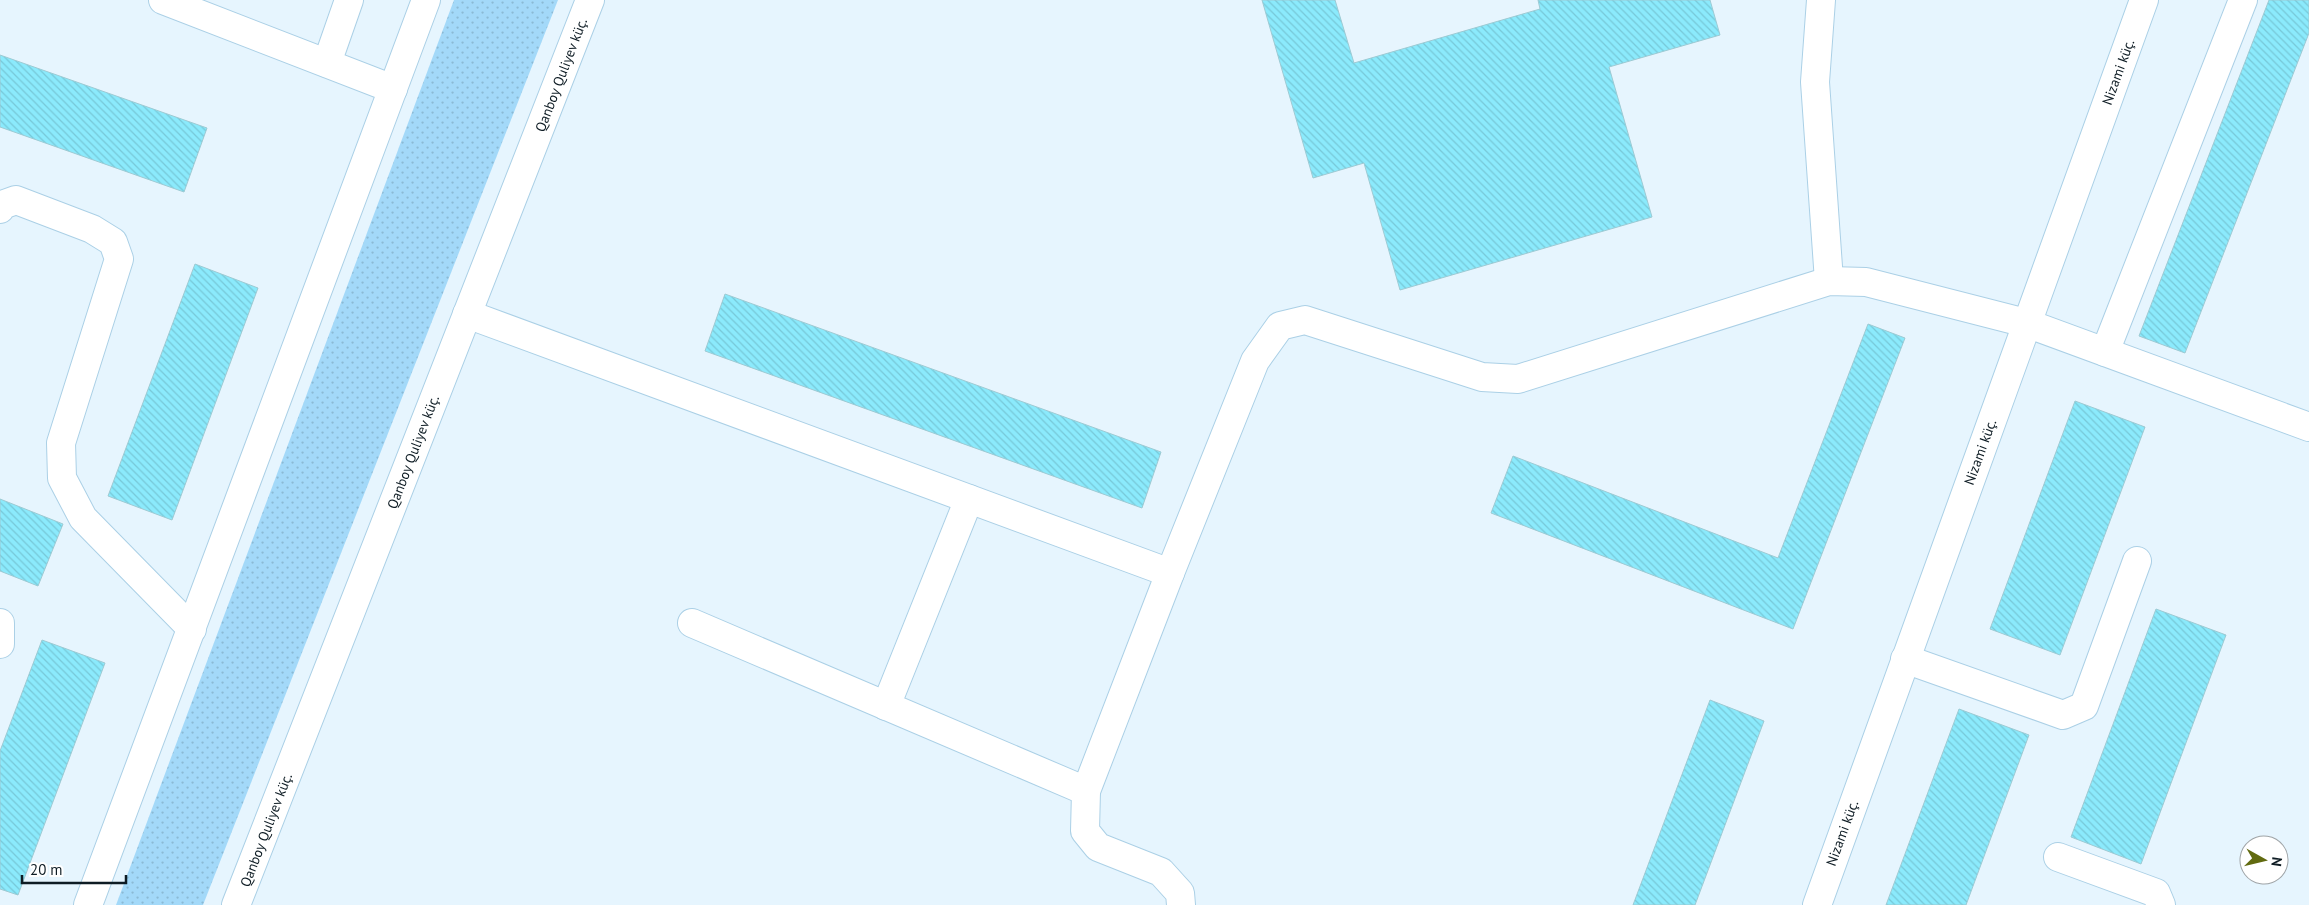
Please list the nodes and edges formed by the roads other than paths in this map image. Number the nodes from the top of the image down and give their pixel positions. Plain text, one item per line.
1 (163, 0) edge
2 (349, 0) edge
3 (426, 0) edge
4 (590, 0) edge
5 (1820, 0) edge
6 (2144, 0) edge
7 (2243, 0) edge
8 (327, 63) junction
9 (393, 89) junction
10 (0, 209) edge
11 (1829, 281) junction
12 (467, 314) junction
13 (2026, 323) junction
14 (2105, 352) junction
15 (2309, 427) edge
16 (969, 499) junction
17 (2137, 561) dead end
18 (1170, 573) junction
19 (692, 623) dead end
20 (0, 624) edge
21 (192, 629) junction
22 (0, 644) edge
23 (1905, 659) junction
24 (886, 706) junction
25 (1086, 791) junction
26 (2058, 857) dead end
27 (88, 905) edge
28 (236, 905) edge
29 (1181, 905) edge
30 (1816, 905) edge
31 (2161, 905) edge

1 - 8 street
2 - 8 street
3 - 9 street
4 - 12 street, Qanboy Quliyev küç.
5 - 11 street
6 - 13 street, Nizami küç.
7 - 14 street
8 - 9 street
9 - 21 street
10 - 21 street
11 - 13 street
11 - 18 street
12 - 16 street
12 - 28 street, Qanboy Quliyev küç.
13 - 14 street
13 - 23 street, Nizami küç.
14 - 15 street
16 - 18 street
16 - 24 street
17 - 23 street
18 - 25 street
19 - 24 street
20 - 22 street
21 - 27 street
23 - 30 street, Nizami küç.
24 - 25 street
25 - 29 street
26 - 31 street

